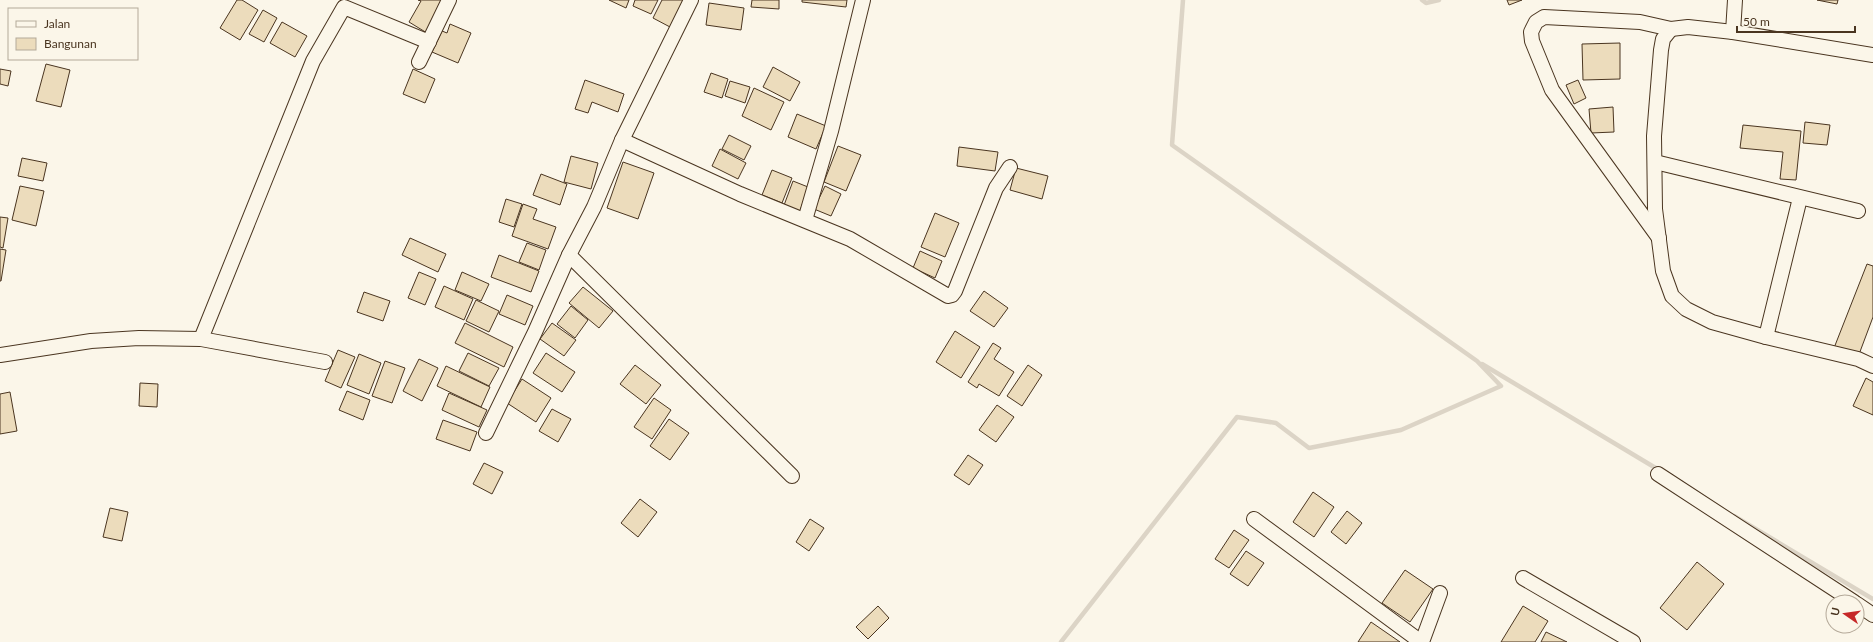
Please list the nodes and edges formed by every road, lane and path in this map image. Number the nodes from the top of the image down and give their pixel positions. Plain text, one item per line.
1 (449, 0) edge
2 (691, 0) edge
3 (863, 0) edge
4 (1735, 0) edge
5 (345, 4) edge
6 (1671, 29) junction
7 (1734, 32) junction
8 (429, 42) junction
9 (1873, 55) edge
10 (419, 62) dead end
11 (622, 140) junction
12 (1655, 162) junction
13 (1010, 167) dead end
14 (1800, 198) junction
15 (1858, 211) dead end
16 (805, 220) junction
17 (1659, 238) junction
18 (568, 254) junction
19 (1766, 337) junction
20 (201, 339) junction
21 (0, 355) edge
22 (325, 362) dead end
23 (1873, 366) edge
24 (486, 433) dead end
25 (1658, 474) dead end
26 (792, 476) dead end
27 (1254, 519) dead end
28 (1523, 578) dead end
29 (1440, 593) dead end
30 (1842, 594) edge
31 (1421, 642) edge
32 (1633, 642) edge

1 - 8 street
2 - 11 street
3 - 16 street
4 - 7 street
5 - 8 street
5 - 20 street
6 - 7 street
6 - 12 street
6 - 17 street
7 - 9 street
8 - 10 street
11 - 16 street
11 - 18 street
12 - 14 street
12 - 17 street
13 - 16 street
14 - 15 street
14 - 19 street
17 - 19 street
18 - 24 street
18 - 26 street
19 - 23 street
20 - 21 street
20 - 22 street
25 - 30 street
27 - 31 street
28 - 32 street
29 - 31 street

